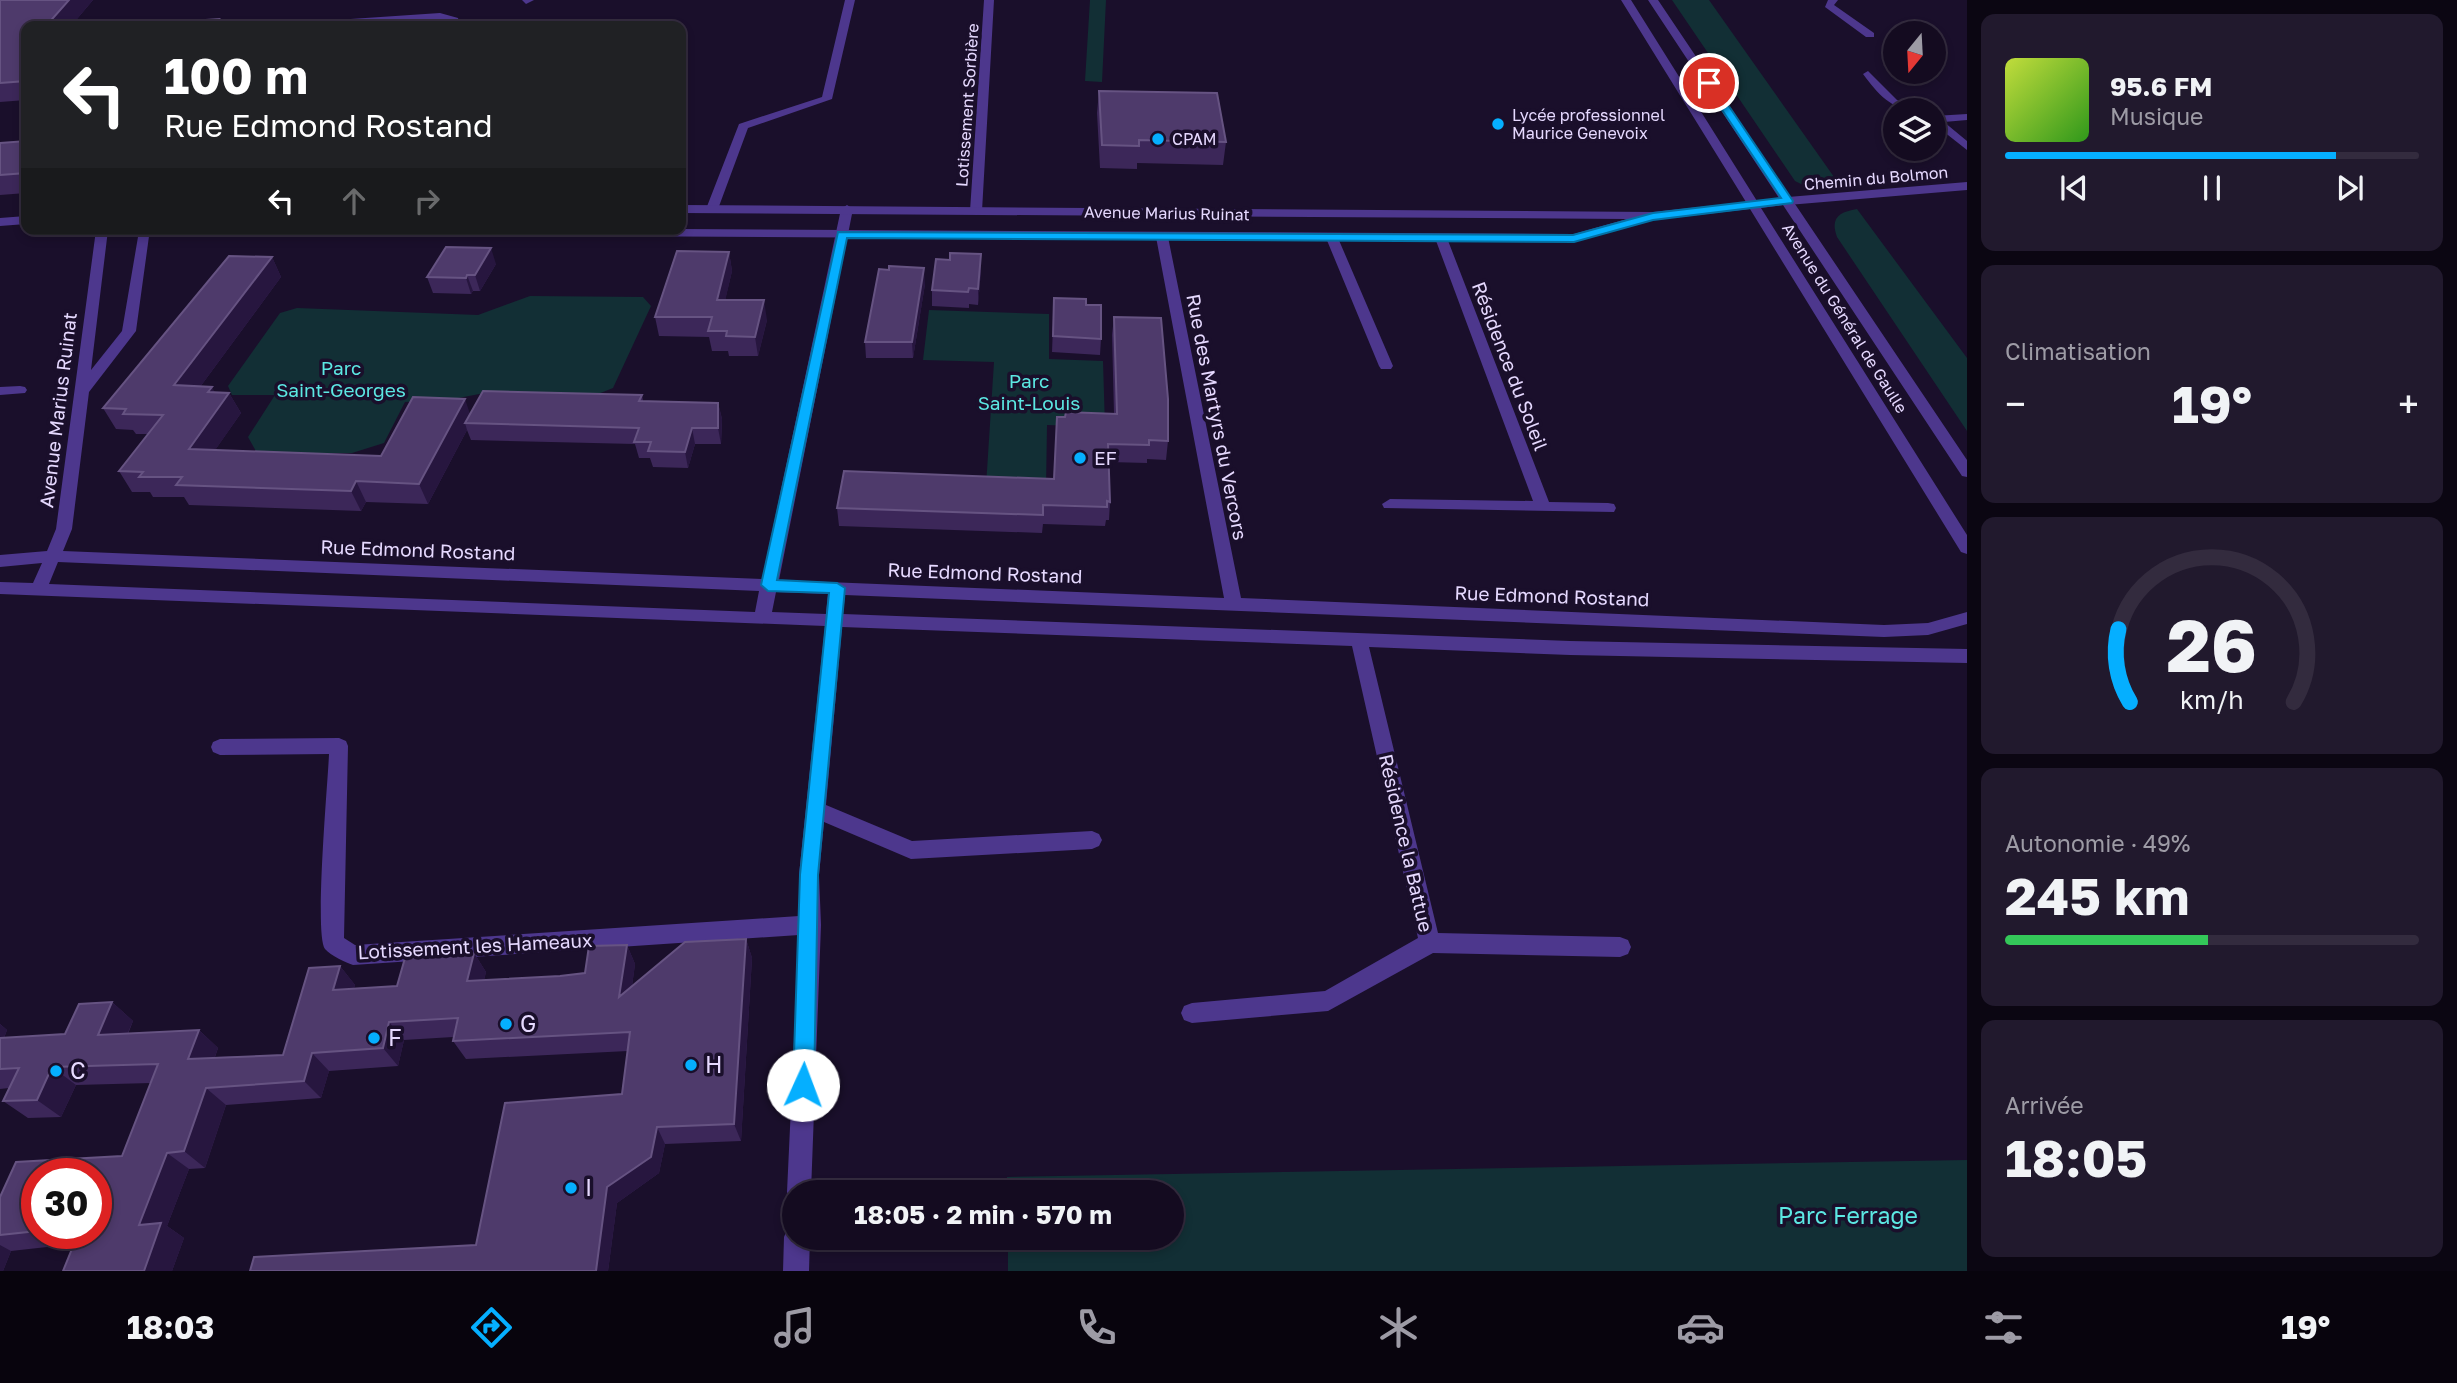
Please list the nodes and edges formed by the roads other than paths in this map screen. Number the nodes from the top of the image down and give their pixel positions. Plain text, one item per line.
1 (850, 0) edge
2 (989, 0) edge
3 (1626, 0) edge
4 (1653, 0) edge
5 (1833, 0) edge
6 (366, 21) edge
7 (454, 21) edge
8 (1870, 35) dead end
9 (1868, 74) dead end
10 (1889, 98) edge
11 (1967, 117) edge
12 (1946, 118) edge
13 (1946, 130) edge
14 (1967, 148) edge
15 (1967, 186) edge
16 (1788, 201) junction
17 (1754, 206) junction
18 (686, 209) edge
19 (712, 209) junction
20 (847, 209) junction
21 (976, 211) junction
22 (1653, 216) junction
23 (21, 220) edge
24 (0, 222) edge
25 (686, 233) edge
26 (842, 234) junction
27 (100, 235) edge
28 (144, 235) edge
29 (1162, 237) junction
30 (1332, 238) junction
31 (1441, 238) junction
32 (1386, 366) dead end
33 (20, 390) dead end
34 (0, 391) edge
35 (82, 391) junction
36 (1967, 472) edge
37 (1390, 504) dead end
38 (1543, 507) junction
39 (1608, 508) dead end
40 (1967, 548) edge
41 (52, 556) junction
42 (0, 561) edge
43 (768, 585) junction
44 (0, 588) edge
45 (837, 588) junction
46 (38, 591) junction
47 (1234, 604) junction
48 (1967, 618) edge
49 (762, 619) junction
50 (833, 621) junction
51 (1359, 640) junction
52 (1967, 656) edge
53 (220, 747) dead end
54 (816, 810) junction
55 (1092, 841) dead end
56 (810, 925) junction
57 (1430, 943) junction
58 (1620, 947) dead end
59 (1192, 1013) dead end
60 (799, 1180) edge
61 (797, 1250) edge
62 (796, 1271) edge

1 - 19 street
2 - 21 street, Lotissement Sorbière
3 - 17 street, Avenue du Général de Gaulle
4 - 16 street, Avenue du Général de Gaulle
5 - 8 street
6 - 7 street
9 - 10 street
11 - 12 street
13 - 14 street
15 - 16 street, Chemin du Bolmon
16 - 17 street, Avenue Marius Ruinat
16 - 36 street, Avenue du Général de Gaulle
17 - 22 street, Avenue Marius Ruinat
17 - 40 street, Avenue du Général de Gaulle
18 - 19 street, Avenue Marius Ruinat
19 - 20 street, Avenue Marius Ruinat
20 - 21 street, Avenue Marius Ruinat
20 - 26 street
21 - 22 street, Avenue Marius Ruinat
22 - 31 street, Avenue Marius Ruinat
23 - 24 street
25 - 26 street, Avenue Marius Ruinat
26 - 29 street, Avenue Marius Ruinat
26 - 43 street
27 - 35 street, Avenue Marius Ruinat
28 - 35 street
29 - 30 street, Avenue Marius Ruinat
29 - 47 street, Rue des Martyrs du Vercors
30 - 31 street, Avenue Marius Ruinat
30 - 32 street
31 - 38 street, Résidence du Soleil
33 - 34 street
35 - 41 street, Avenue Marius Ruinat
37 - 38 street
38 - 39 street
41 - 42 street, Rue Edmond Rostand
41 - 43 street, Rue Edmond Rostand
41 - 46 street, Avenue Marius Ruinat
43 - 45 street, Rue Edmond Rostand
43 - 49 street
44 - 46 street
45 - 47 street, Rue Edmond Rostand
45 - 50 street
46 - 49 street
47 - 48 street, Rue Edmond Rostand
49 - 50 street
50 - 51 street
50 - 54 street
51 - 52 street
51 - 57 street, Résidence la Battue
53 - 56 street, Lotissement les Hameaux
54 - 55 street
54 - 56 street
56 - 60 street
57 - 58 street, Résidence la Battue
57 - 59 street
61 - 62 street

